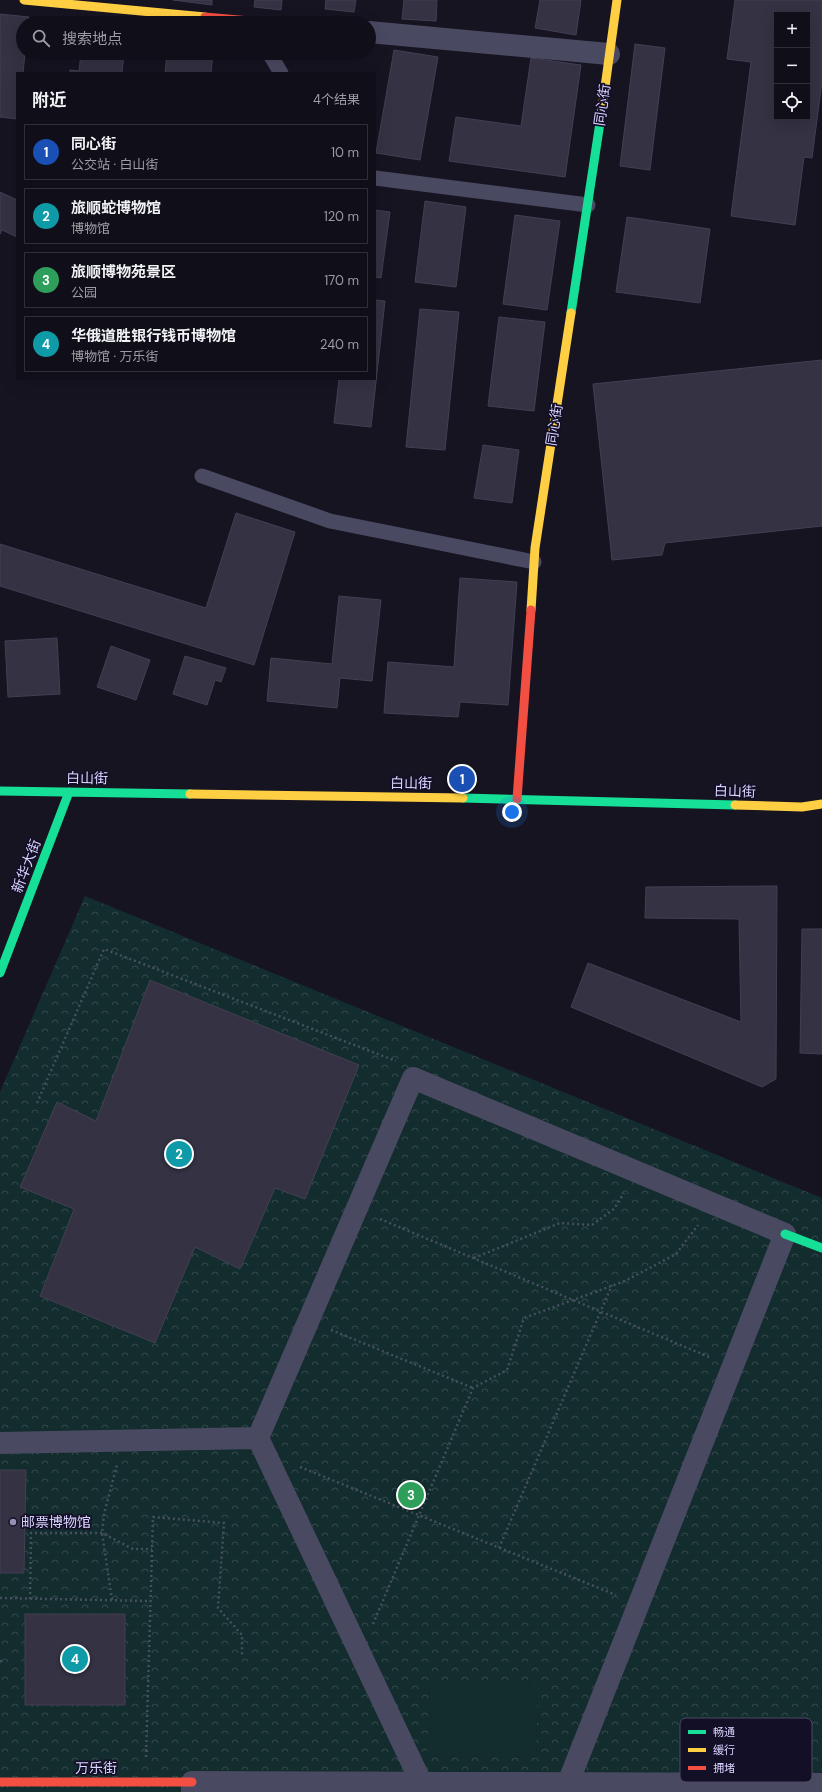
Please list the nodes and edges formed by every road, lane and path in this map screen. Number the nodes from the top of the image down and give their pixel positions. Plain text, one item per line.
1 (24, 0) edge
2 (617, 0) edge
3 (188, 16) edge
4 (376, 33) edge
5 (609, 54) junction
6 (273, 60) edge
7 (280, 72) edge
8 (376, 178) edge
9 (588, 205) junction
10 (202, 476) dead end
11 (534, 562) junction
12 (0, 790) edge
13 (69, 792) junction
14 (517, 798) junction
15 (822, 804) edge
16 (0, 973) edge
17 (413, 1078) junction
18 (37, 1103) dead end
19 (637, 1172) junction
20 (714, 1204) junction
21 (357, 1210) junction
22 (785, 1234) junction
23 (822, 1248) edge
24 (473, 1258) junction
25 (612, 1285) junction
26 (572, 1300) junction
27 (600, 1311) junction
28 (309, 1321) junction
29 (734, 1367) junction
30 (473, 1388) junction
31 (123, 1441) junction
32 (0, 1443) edge
33 (262, 1446) junction
34 (420, 1516) junction
35 (102, 1534) junction
36 (499, 1548) junction
37 (152, 1549) junction
38 (0, 1598) edge
39 (30, 1599) junction
40 (112, 1600) junction
41 (150, 1601) junction
42 (639, 1605) junction
43 (360, 1654) junction
44 (242, 1656) dead end
45 (0, 1661) edge
46 (4, 1662) dead end
47 (0, 1782) edge
48 (146, 1782) junction
49 (822, 1784) edge
50 (192, 1787) edge
51 (420, 1787) edge
52 (568, 1788) edge

1 - 3 street
2 - 5 street, 同心街
4 - 5 street
5 - 9 street, 同心街
6 - 7 lane
8 - 9 lane
9 - 11 street, 同心街
10 - 11 lane
11 - 14 street, 同心街
12 - 13 street, 白山街
13 - 14 street, 白山街
13 - 16 street, 新华大街
14 - 15 street, 白山街
17 - 18 path
17 - 19 street
17 - 21 street
19 - 20 street
19 - 24 path
20 - 22 street
20 - 25 path
21 - 24 path
21 - 28 street
22 - 23 street
22 - 29 street
24 - 26 path
25 - 26 path
25 - 27 path
26 - 27 path
26 - 30 path
27 - 29 path
27 - 36 path
28 - 30 path
28 - 33 street
29 - 42 street
30 - 34 path
31 - 32 street
31 - 33 street
31 - 35 path
33 - 34 path
33 - 43 street
34 - 36 path
34 - 43 path
35 - 37 path
35 - 39 path
35 - 40 path
36 - 42 path
37 - 41 path
37 - 44 path
38 - 39 path
39 - 40 path
40 - 41 path
41 - 48 path
42 - 52 street
43 - 51 street
45 - 46 path
47 - 48 street, 万乐街
48 - 50 street, 万乐街
49 - 52 street
50 - 51 street
51 - 52 street

